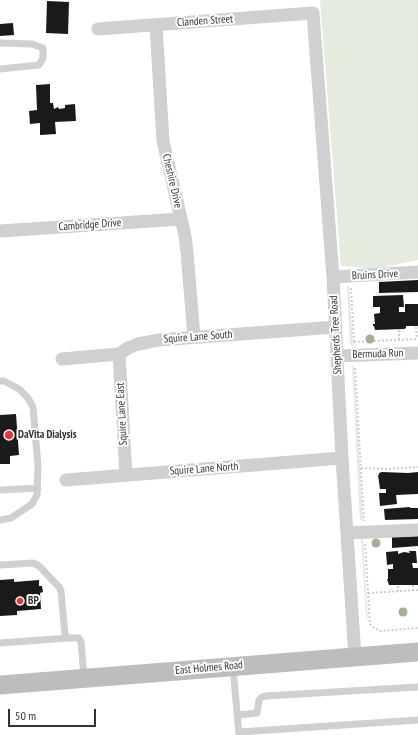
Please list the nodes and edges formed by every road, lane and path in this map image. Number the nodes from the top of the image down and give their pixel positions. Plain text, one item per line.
1 (313, 13) joint
2 (156, 25) junction
3 (98, 29) dead end
4 (0, 43) edge
5 (0, 69) edge
6 (181, 218) junction
7 (0, 231) edge
8 (418, 272) edge
9 (350, 276) junction
10 (333, 277) junction
11 (336, 327) junction
12 (416, 327) dead end
13 (399, 330) dead end
14 (194, 337) junction
15 (418, 339) edge
16 (399, 340) junction
17 (354, 342) junction
18 (418, 352) edge
19 (119, 354) junction
20 (354, 355) junction
21 (338, 356) junction
22 (62, 359) dead end
23 (0, 381) edge
24 (342, 458) junction
25 (418, 467) edge
26 (361, 468) junction
27 (126, 475) junction
28 (66, 480) dead end
29 (38, 488) junction
30 (0, 490) edge
31 (0, 520) edge
32 (418, 530) edge
33 (365, 532) junction
34 (346, 533) junction
35 (0, 565) edge
36 (413, 585) dead end
37 (398, 586) dead end
38 (413, 590) junction
39 (418, 590) edge
40 (398, 591) junction
41 (368, 593) junction
42 (418, 628) edge
43 (69, 638) junction
44 (0, 643) edge
45 (418, 652) edge
46 (355, 657) junction
47 (233, 666) junction
48 (84, 679) junction
49 (0, 685) edge
50 (418, 687) edge
51 (238, 715) junction
52 (418, 720) edge
53 (239, 733) edge

1 - 2 street, Clanden Street
1 - 10 street, Shepherds Tree Road
2 - 3 street, Clanden Street
2 - 6 street, Cheshire Drive
4 - 5 lane
6 - 7 street, Cambridge Drive
6 - 14 street, Cheshire Drive
8 - 9 street, Bruins Drive
9 - 10 street, Bruins Drive
9 - 17 path
10 - 11 street, Shepherds Tree Road
11 - 14 street, Squire Lane South
11 - 21 street, Shepherds Tree Road
12 - 15 path
13 - 16 path
14 - 19 street, Squire Lane South
15 - 16 path
16 - 17 path
17 - 20 path
18 - 20 street, Bermuda Run
19 - 22 street, Squire Lane South
19 - 27 street, Squire Lane East
20 - 21 street, Bermuda Run
20 - 26 path
21 - 24 street, Shepherds Tree Road
23 - 29 lane
24 - 27 street, Squire Lane North
24 - 34 street, Shepherds Tree Road
25 - 26 path
26 - 33 path
27 - 28 street, Squire Lane North
29 - 30 lane
29 - 31 lane
32 - 33 street
33 - 34 street
33 - 41 path
34 - 46 street, Shepherds Tree Road
35 - 43 lane
36 - 38 path
37 - 40 path
38 - 39 path
38 - 40 path
40 - 41 path
41 - 42 path
43 - 44 lane
43 - 48 lane
45 - 46 main road, East Holmes Road
46 - 47 main road, East Holmes Road
47 - 48 main road, East Holmes Road
47 - 51 lane
48 - 49 main road, East Holmes Road
50 - 51 lane
51 - 53 lane
52 - 53 lane

